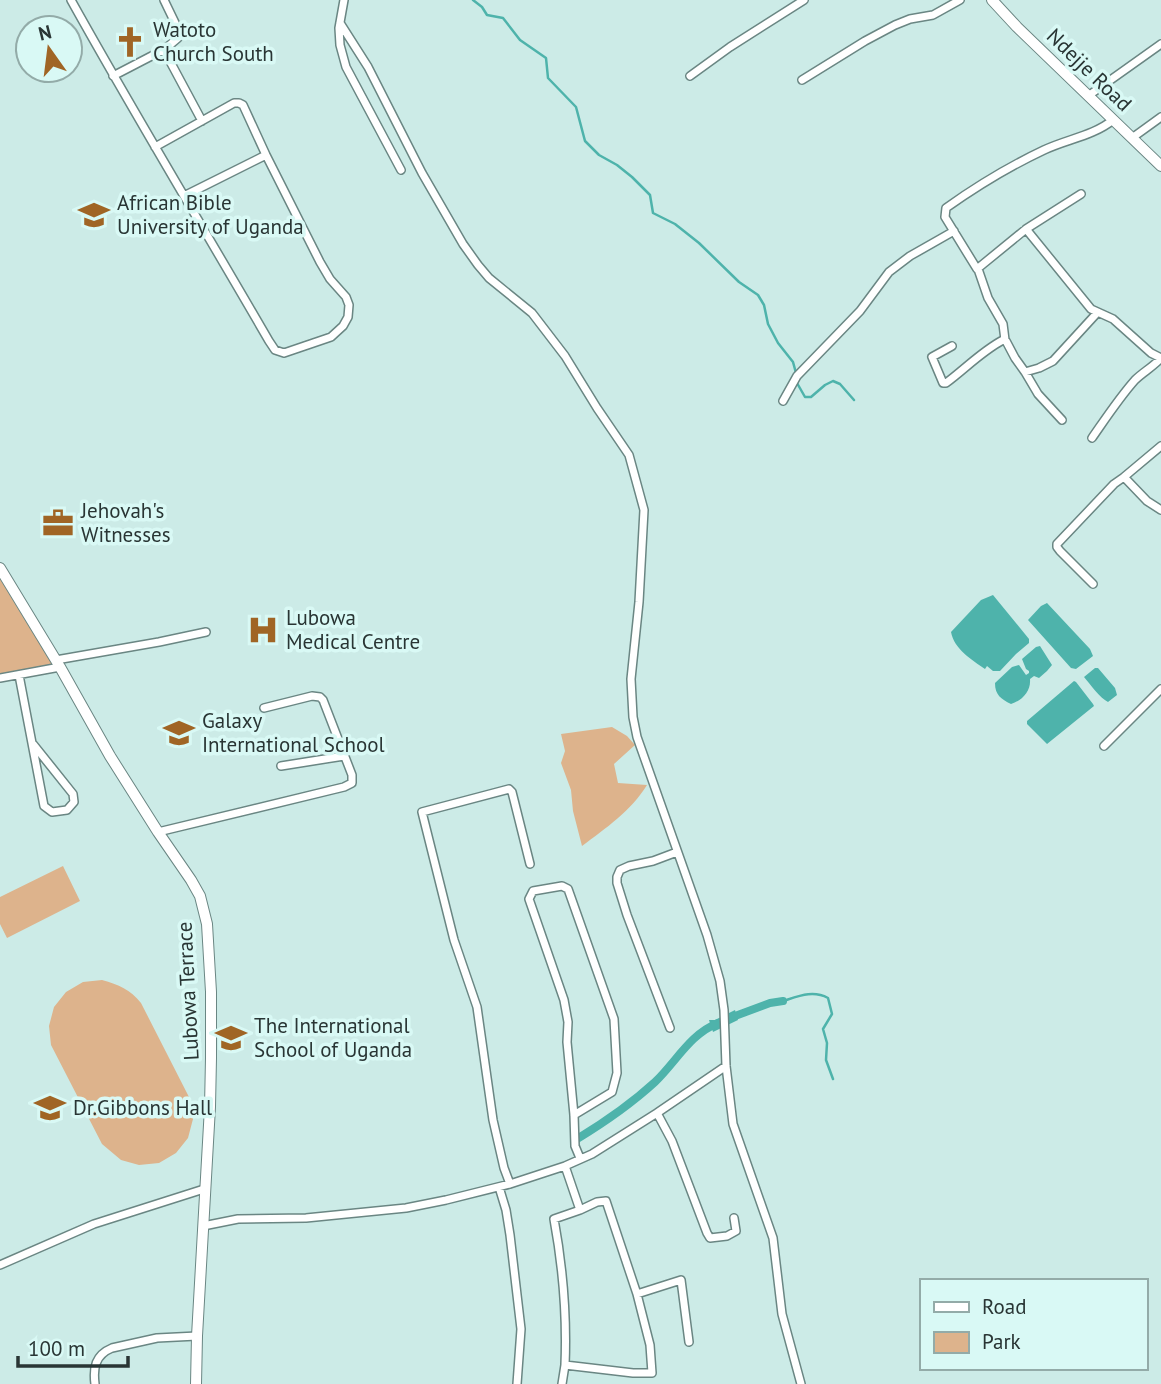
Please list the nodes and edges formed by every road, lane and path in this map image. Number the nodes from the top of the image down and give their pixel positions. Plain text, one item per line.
1 (71, 0) edge
2 (164, 0) edge
3 (344, 0) edge
4 (804, 0) edge
5 (960, 0) edge
6 (992, 0) edge
7 (340, 23) junction
8 (1161, 44) edge
9 (165, 49) junction
10 (113, 76) junction
11 (690, 76) dead end
12 (802, 80) dead end
13 (1088, 96) junction
14 (1161, 117) edge
15 (1113, 120) junction
16 (202, 121) junction
17 (1132, 138) junction
18 (155, 147) junction
19 (266, 155) junction
20 (1160, 165) edge
21 (401, 170) dead end
22 (1081, 194) dead end
23 (184, 196) junction
24 (1026, 229) junction
25 (954, 231) junction
26 (978, 269) junction
27 (1097, 313) junction
28 (1005, 340) junction
29 (951, 346) dead end
30 (1161, 358) edge
31 (1025, 372) junction
32 (783, 401) dead end
33 (1062, 420) dead end
34 (1092, 438) dead end
35 (1161, 446) edge
36 (1124, 477) junction
37 (1161, 510) edge
38 (0, 568) edge
39 (1093, 584) dead end
40 (206, 632) dead end
41 (58, 664) junction
42 (19, 675) junction
43 (0, 678) edge
44 (1159, 694) edge
45 (264, 709) dead end
46 (33, 744) junction
47 (1104, 746) dead end
48 (344, 756) junction
49 (281, 766) dead end
50 (158, 832) junction
51 (677, 852) junction
52 (530, 864) dead end
53 (670, 1028) dead end
54 (726, 1066) junction
55 (657, 1113) junction
56 (574, 1115) junction
57 (580, 1158) junction
58 (565, 1166) junction
59 (510, 1184) junction
60 (499, 1187) junction
61 (204, 1189) junction
62 (580, 1210) junction
63 (734, 1217) dead end
64 (202, 1226) junction
65 (0, 1265) edge
66 (637, 1294) junction
67 (197, 1336) junction
68 (689, 1342) dead end
69 (565, 1365) junction
70 (94, 1384) edge
71 (196, 1384) edge
72 (517, 1384) edge
73 (562, 1384) edge
74 (801, 1384) edge

1 - 10 street
2 - 9 street
3 - 7 street
4 - 11 street
5 - 12 street
6 - 13 street, Ndejje Road
7 - 21 street
7 - 51 street
8 - 13 street
9 - 10 street
9 - 16 street
10 - 18 street
13 - 15 street, Ndejje Road
14 - 17 street
15 - 17 street, Ndejje Road
15 - 25 street
16 - 18 street
16 - 19 street
17 - 20 street, Ndejje Road
18 - 23 street
19 - 23 street
19 - 23 street
22 - 24 street
24 - 26 street
24 - 27 street
25 - 26 street
25 - 32 street
26 - 28 street
27 - 30 street
27 - 31 street
28 - 29 street
28 - 31 street
30 - 34 street
31 - 33 street
35 - 36 street
36 - 37 street
36 - 39 street
38 - 41 street, Lubowa Terrace
40 - 41 street
41 - 42 street
41 - 50 street, Lubowa Terrace
42 - 43 street
42 - 46 street
44 - 47 street
45 - 48 street
46 - 46 street
48 - 49 street
48 - 50 street
50 - 61 street, Lubowa Terrace
51 - 53 street
51 - 54 street
52 - 59 street
54 - 55 street
54 - 74 street
55 - 57 street
55 - 63 street
56 - 56 street
56 - 57 street
57 - 58 street
58 - 59 street
58 - 62 street
59 - 60 street
60 - 64 street
60 - 72 street
61 - 64 street, Lubowa Terrace
61 - 65 street
62 - 66 street
62 - 69 street
64 - 67 street, Lubowa Terrace
66 - 68 street
66 - 69 street
67 - 70 street
67 - 71 street, Lubowa Terrace
69 - 73 street

